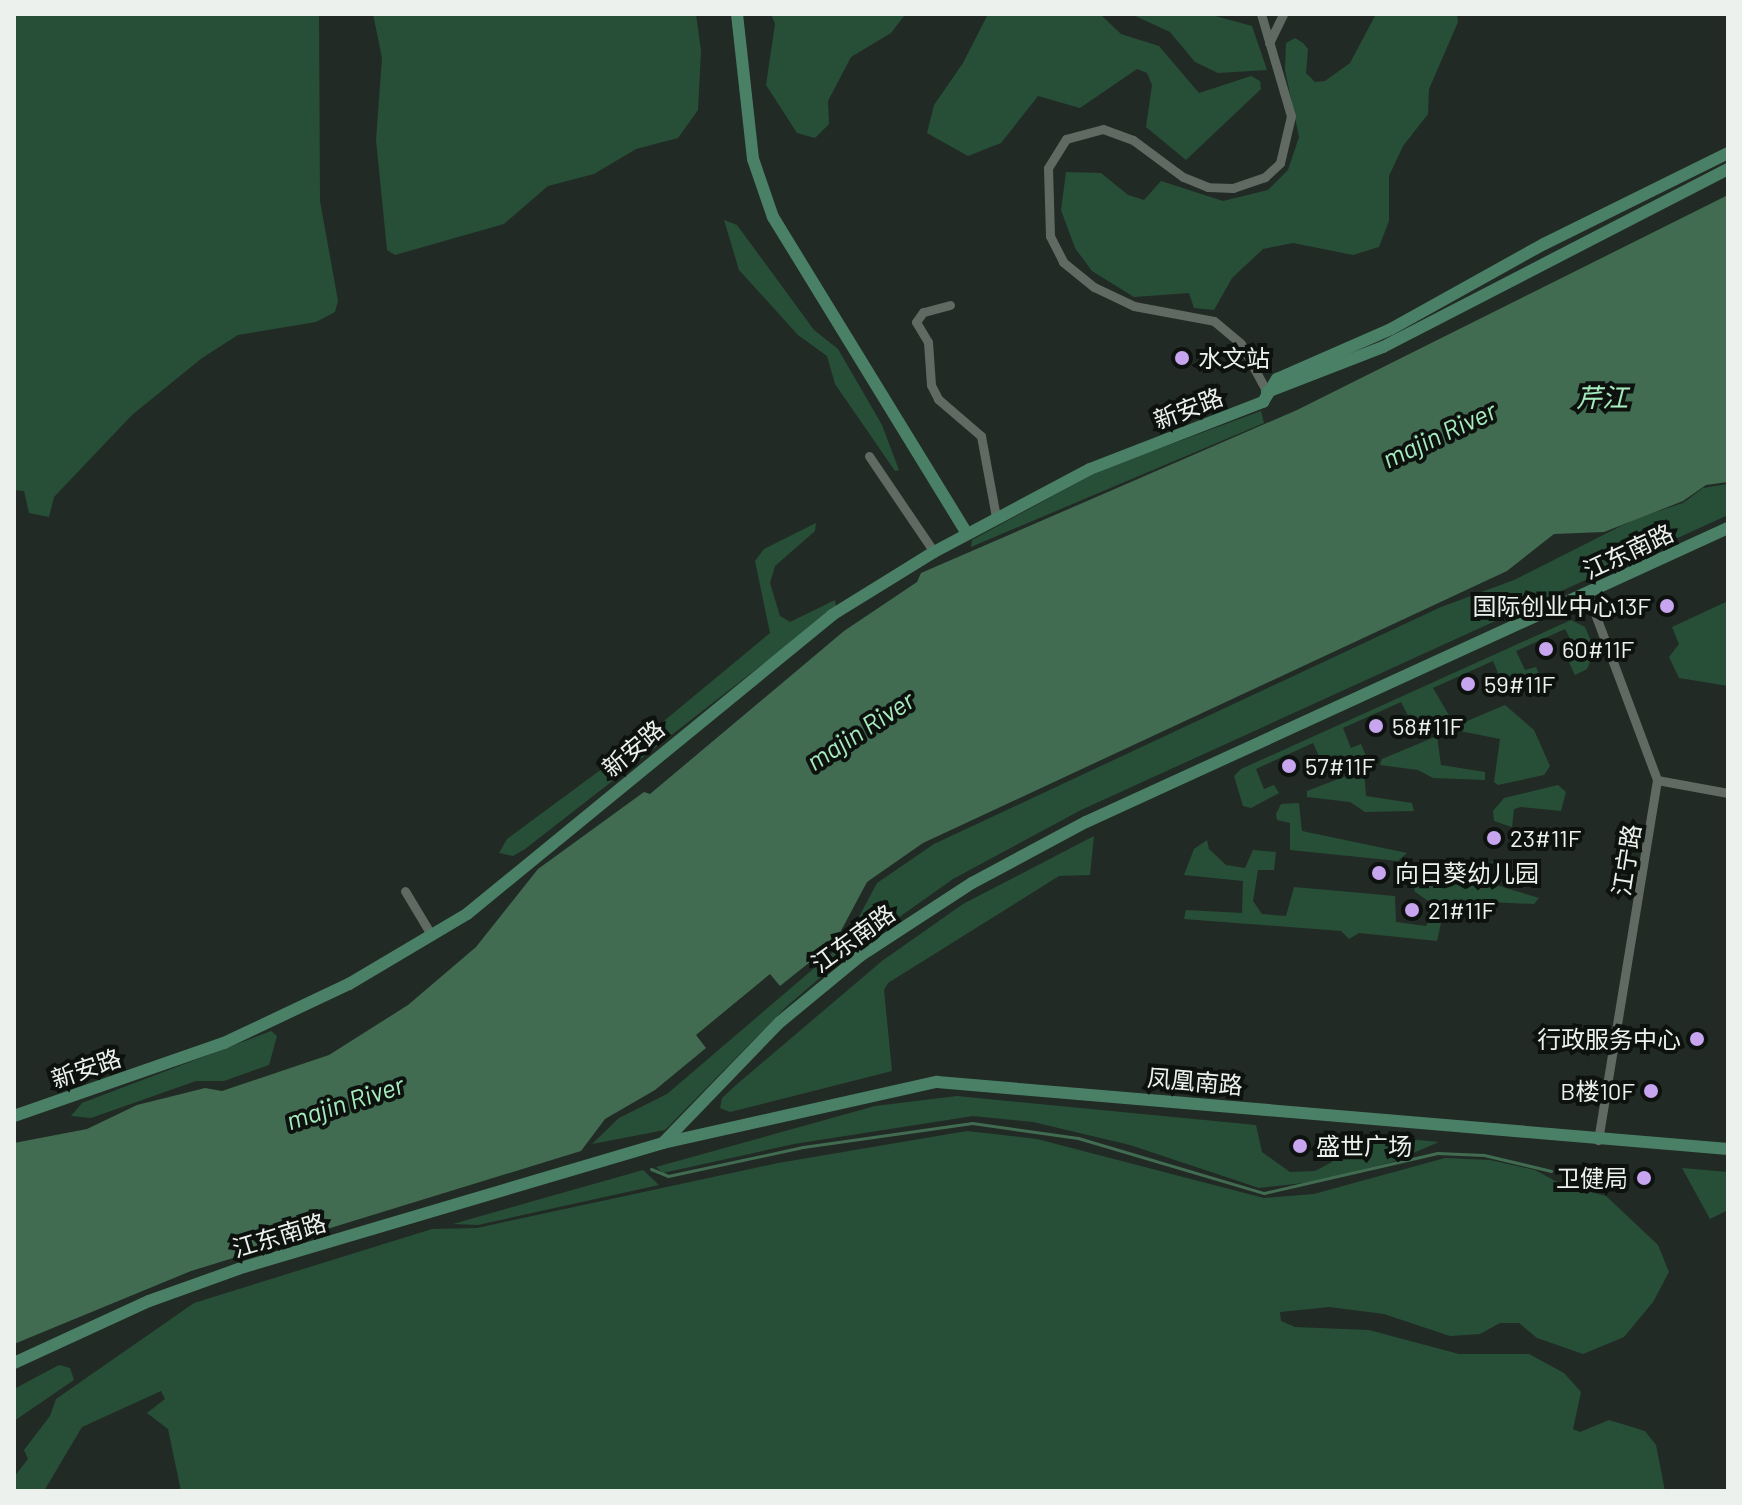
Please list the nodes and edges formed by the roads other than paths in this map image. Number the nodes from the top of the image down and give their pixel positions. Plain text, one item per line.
1 (737, 14) edge
2 (1261, 14) edge
3 (1283, 14) edge
4 (1269, 43) junction
5 (1728, 153) edge
6 (1728, 169) edge
7 (950, 305) dead end
8 (1267, 392) junction
9 (869, 456) dead end
10 (996, 517) junction
11 (1728, 528) edge
12 (967, 533) junction
13 (934, 552) junction
14 (1588, 595) junction
15 (1657, 780) junction
16 (1728, 793) edge
17 (405, 891) dead end
18 (432, 936) junction
19 (14, 1116) edge
20 (1598, 1140) junction
21 (663, 1143) junction
22 (1728, 1149) edge
23 (14, 1363) edge

1 - 12 main road
2 - 4 street
3 - 4 street
4 - 8 street
5 - 8 main road, 新安路
6 - 8 main road, 新安路
7 - 10 street
8 - 10 main road, 新安路
9 - 13 street
10 - 12 main road, 新安路
11 - 14 main road, 江东南路
12 - 13 main road, 新安路
13 - 18 main road, 新安路
14 - 15 street, 江宁路
14 - 21 main road, 江东南路
15 - 16 street
15 - 20 street, 江宁路
17 - 18 street
18 - 19 main road, 新安路
20 - 21 main road, 凤凰南路
20 - 22 main road, 凤凰南路
21 - 23 main road, 江东南路

